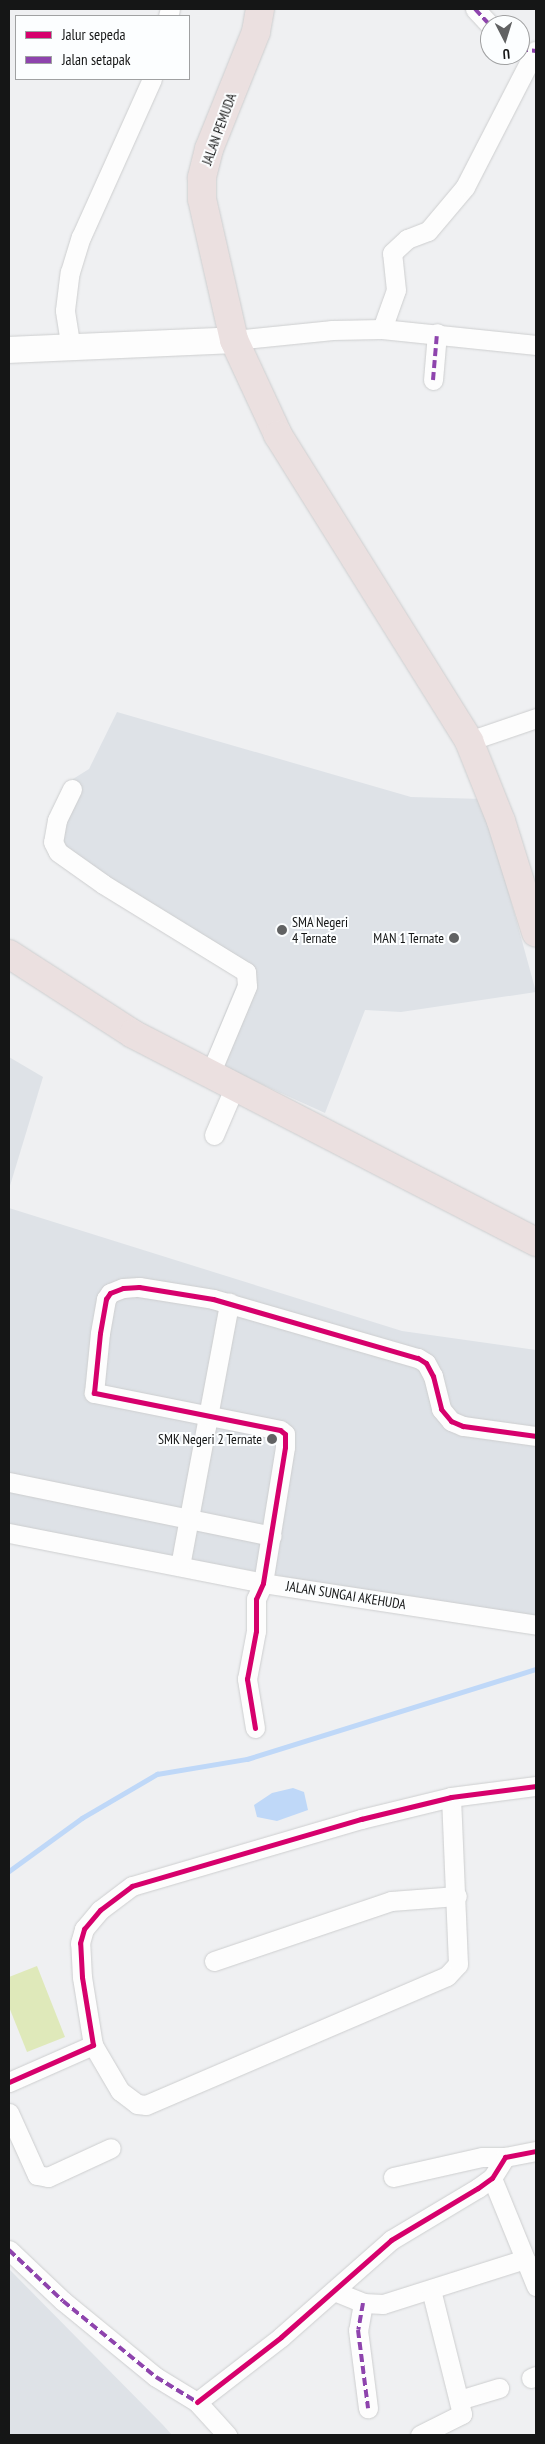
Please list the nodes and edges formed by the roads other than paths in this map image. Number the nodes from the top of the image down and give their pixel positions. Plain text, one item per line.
1 (260, 9) edge
2 (531, 50) edge
3 (152, 80) edge
4 (382, 329) junction
5 (437, 333) junction
6 (234, 340) junction
7 (536, 345) edge
8 (71, 349) junction
9 (9, 350) edge
10 (433, 380) dead end
11 (536, 718) edge
12 (469, 741) junction
13 (72, 789) dead end
14 (536, 933) edge
15 (9, 954) edge
16 (210, 1074) junction
17 (235, 1086) junction
18 (214, 1136) dead end
19 (536, 1242) edge
20 (229, 1303) junction
21 (205, 1417) junction
22 (536, 1436) edge
23 (9, 1482) edge
24 (188, 1518) junction
25 (9, 1533) edge
26 (271, 1536) junction
27 (180, 1566) junction
28 (263, 1583) junction
29 (536, 1625) edge
30 (255, 1728) dead end
31 (536, 1786) edge
32 (451, 1797) junction
33 (457, 1896) junction
34 (214, 1961) dead end
35 (93, 2045) junction
36 (9, 2082) edge
37 (9, 2113) edge
38 (112, 2148) dead end
39 (536, 2151) edge
40 (505, 2156) junction
41 (393, 2177) dead end
42 (492, 2178) junction
43 (9, 2250) edge
44 (525, 2259) junction
45 (536, 2286) edge
46 (431, 2290) junction
47 (334, 2291) junction
48 (363, 2303) junction
49 (499, 2388) dead end
50 (459, 2400) junction
51 (197, 2402) junction
52 (368, 2408) dead end
53 (227, 2435) edge
54 (420, 2435) edge

1 - 6 highway, JALAN PEMUDA
2 - 4 street
3 - 8 street
4 - 5 street
4 - 6 street
5 - 7 street
5 - 10 street
6 - 8 main road
6 - 12 highway, JALAN PEMUDA
8 - 9 main road
11 - 12 street
12 - 14 highway, JALAN PEMUDA
13 - 16 street
15 - 16 highway
16 - 17 highway
17 - 18 street
17 - 19 highway
20 - 21 street
20 - 21 street
20 - 22 street
21 - 24 street
21 - 26 street
23 - 24 street
24 - 26 street
24 - 27 street
25 - 27 street, JALAN SUNGAI AKEHUDA
26 - 28 street
27 - 28 street, JALAN SUNGAI AKEHUDA
28 - 29 street, JALAN SUNGAI AKEHUDA
28 - 30 street
31 - 32 street
32 - 33 street
32 - 35 street
33 - 34 street
33 - 35 street
35 - 36 street
37 - 38 street
39 - 40 street
40 - 41 street
40 - 42 street
42 - 44 street
42 - 47 street
43 - 51 street
44 - 45 street
44 - 46 street
46 - 48 street
46 - 50 street
47 - 48 street
47 - 51 street
48 - 52 street
49 - 50 street
50 - 54 street
51 - 53 street

